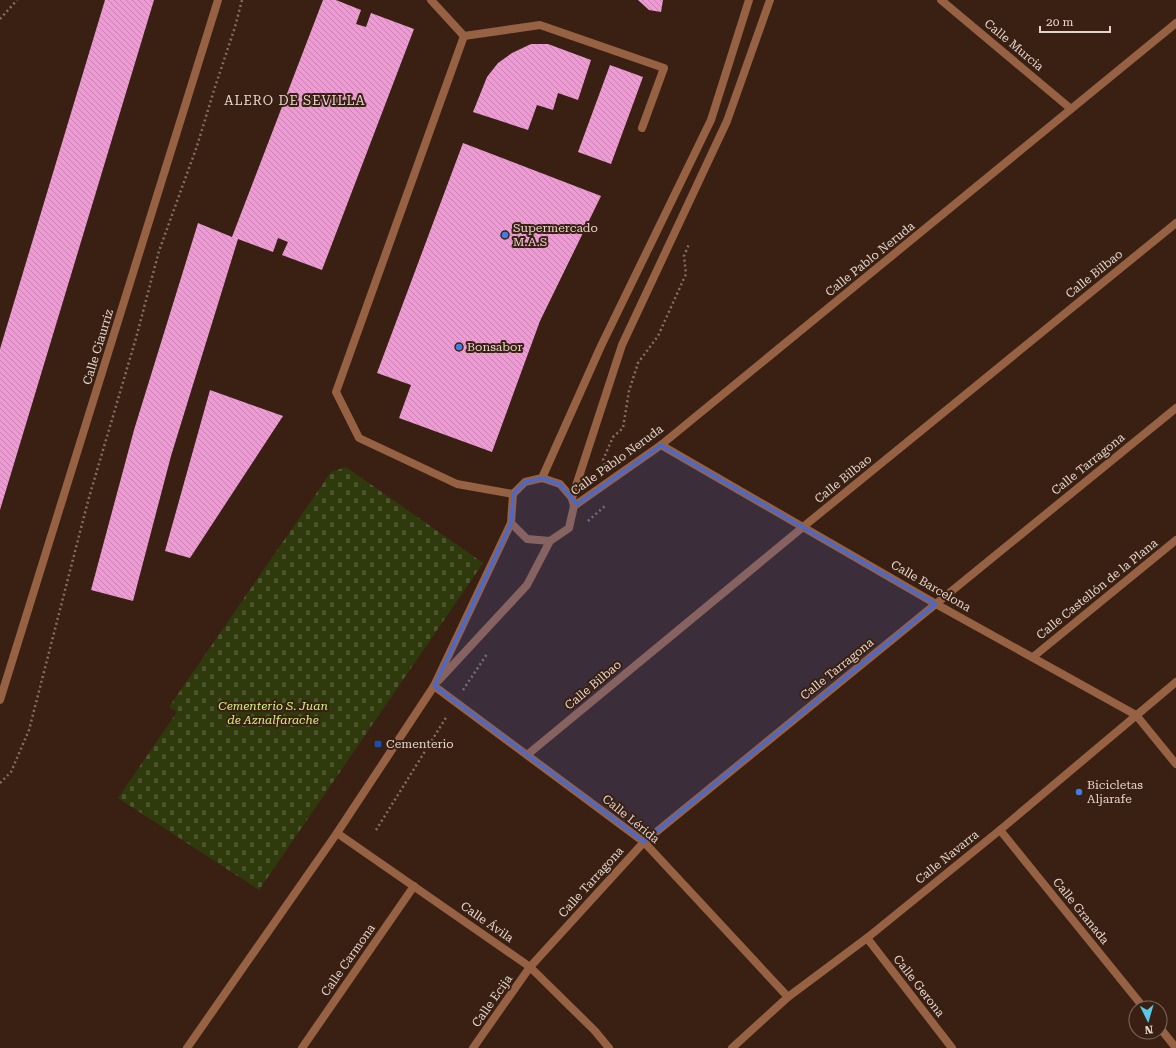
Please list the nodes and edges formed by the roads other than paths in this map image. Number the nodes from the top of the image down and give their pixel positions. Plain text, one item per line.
1 (218, 0) edge
2 (431, 0) edge
3 (749, 0) edge
4 (770, 0) edge
5 (941, 0) edge
6 (1176, 23) edge
7 (464, 36) junction
8 (1071, 109) junction
9 (642, 128) dead end
10 (1176, 223) edge
11 (1176, 408) edge
12 (661, 445) junction
13 (542, 478) junction
14 (513, 494) junction
15 (572, 498) junction
16 (574, 506) junction
17 (511, 523) junction
18 (803, 527) junction
19 (1176, 540) edge
20 (550, 541) junction
21 (936, 604) junction
22 (1033, 657) junction
23 (1176, 682) edge
24 (434, 686) junction
25 (0, 700) edge
26 (1136, 715) junction
27 (527, 755) junction
28 (1176, 764) edge
29 (1000, 830) junction
30 (338, 833) junction
31 (644, 842) junction
32 (414, 886) junction
33 (867, 938) junction
34 (530, 967) junction
35 (788, 998) junction
36 (1138, 1000) edge
37 (1168, 1038) edge
38 (187, 1048) edge
39 (302, 1048) edge
40 (473, 1048) edge
41 (609, 1048) edge
42 (732, 1048) edge
43 (952, 1048) edge
44 (1176, 1048) edge

1 - 25 street, Calle Ciaurriz
2 - 7 street
3 - 13 street
4 - 15 street
5 - 8 street, Calle Murcia
6 - 8 street, Calle Pablo Neruda
7 - 9 street
7 - 14 street
8 - 12 street, Calle Pablo Neruda
10 - 18 street, Calle Bilbao
11 - 21 street, Calle Tarragona
12 - 16 street, Calle Pablo Neruda
12 - 18 street, Calle Barcelona
13 - 14 street
13 - 15 street
14 - 17 street
15 - 16 street
16 - 20 street
17 - 20 street
17 - 24 street
18 - 21 street, Calle Barcelona
18 - 27 street, Calle Bilbao
19 - 22 street, Calle Castellón de la Plana
20 - 24 street
21 - 22 street, Calle Barcelona
21 - 31 street, Calle Tarragona
22 - 26 street, Calle Barcelona
23 - 26 street, Calle Navarra
24 - 27 street, Calle Lérida
24 - 30 street
26 - 28 street, Calle Barcelona
26 - 29 street, Calle Navarra
27 - 31 street, Calle Lérida
29 - 33 street, Calle Navarra
29 - 36 street, Calle Granada
30 - 32 street, Calle Ávila
30 - 38 street
31 - 34 street, Calle Tarragona
31 - 35 street, Calle Lérida
32 - 34 street, Calle Ávila
32 - 39 street, Calle Carmona
33 - 35 street, Calle Navarra
33 - 43 street, Calle Gerona
34 - 40 street, Calle Ecija
34 - 41 street, Calle Ávila
35 - 42 street, Calle Navarra
37 - 44 street

